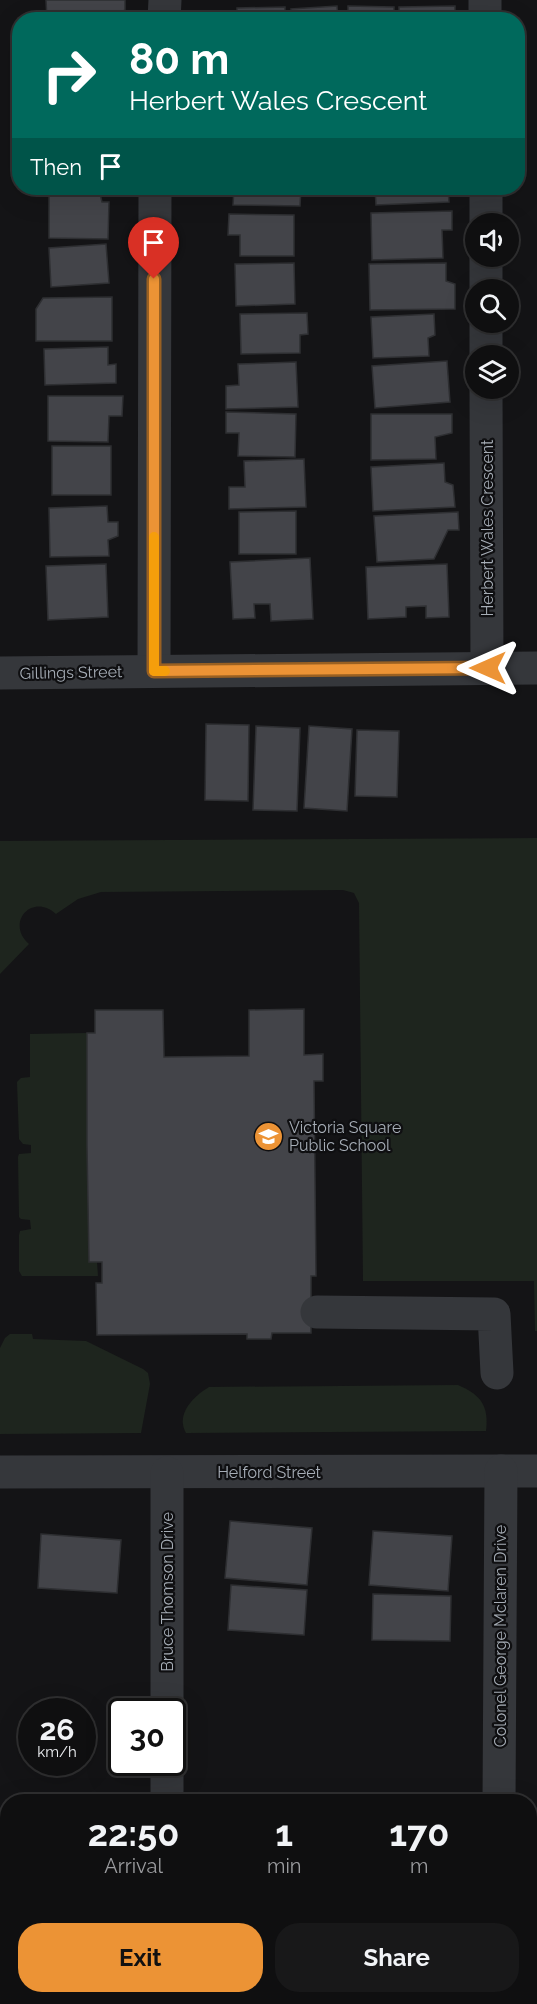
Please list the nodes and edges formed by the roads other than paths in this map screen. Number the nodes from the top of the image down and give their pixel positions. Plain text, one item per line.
1 (155, 195) edge
2 (486, 195) edge
3 (486, 213) edge
4 (486, 399) edge
5 (488, 668) junction
6 (537, 668) edge
7 (154, 671) junction
8 (0, 673) edge
9 (317, 1312) dead end
10 (497, 1373) dead end
11 (501, 1471) junction
12 (537, 1471) edge
13 (0, 1472) edge
14 (167, 1473) junction
15 (167, 1698) edge
16 (167, 1776) edge
17 (166, 1794) edge
18 (499, 1794) edge

1 - 7 street
2 - 3 street
4 - 5 street, Herbert Wales Crescent
5 - 6 street, Gillings Street
5 - 7 street, Gillings Street
7 - 8 street, Gillings Street
9 - 10 street
11 - 12 street, Helford Street
11 - 14 street, Helford Street
11 - 18 street, Colonel George Mclaren Drive
13 - 14 street, Helford Street
14 - 15 street, Bruce Thomson Drive
16 - 17 street

